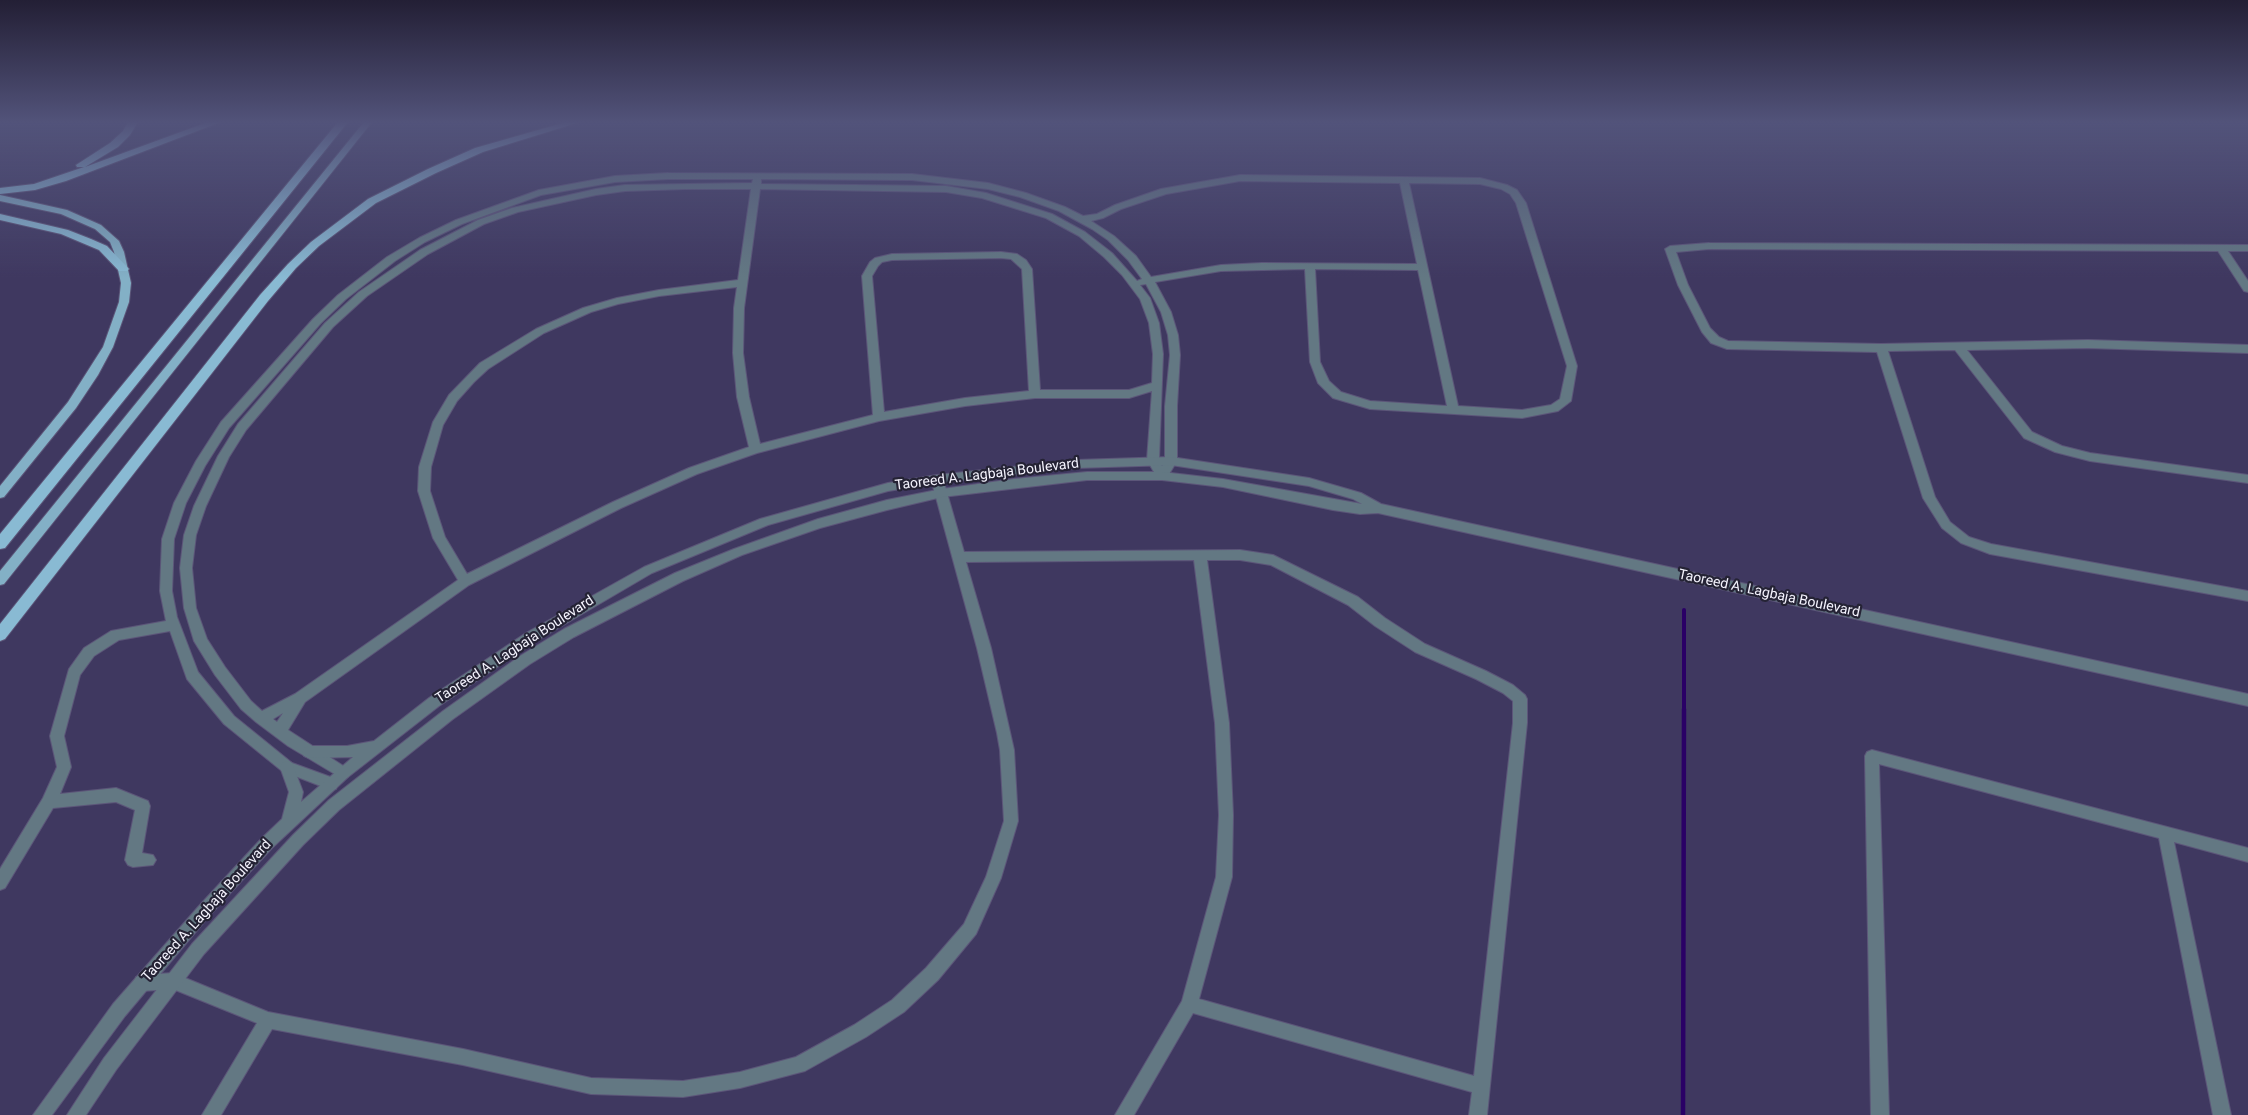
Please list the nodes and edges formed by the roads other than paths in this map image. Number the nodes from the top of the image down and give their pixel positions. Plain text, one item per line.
1 (54, 174) edge
2 (75, 174) edge
3 (301, 174) edge
4 (326, 174) edge
5 (425, 174) edge
6 (1404, 181) junction
7 (756, 182) junction
8 (0, 184) edge
9 (0, 191) edge
10 (0, 198) edge
11 (1100, 216) junction
12 (0, 217) edge
13 (1080, 220) junction
14 (1094, 226) junction
15 (2221, 248) junction
16 (2248, 248) edge
17 (1310, 266) junction
18 (1421, 267) junction
19 (123, 269) junction
20 (1148, 280) junction
21 (743, 283) junction
22 (1135, 284) junction
23 (2248, 289) edge
24 (1957, 345) junction
25 (1881, 348) junction
26 (2248, 349) edge
27 (1158, 385) junction
28 (1035, 394) junction
29 (1128, 394) junction
30 (1156, 408) junction
31 (1452, 409) junction
32 (879, 417) junction
33 (755, 449) junction
34 (1153, 460) junction
35 (1171, 461) junction
36 (1162, 476) junction
37 (2248, 478) edge
38 (940, 486) junction
39 (0, 494) edge
40 (1378, 508) junction
41 (0, 544) edge
42 (1200, 554) junction
43 (958, 557) junction
44 (0, 580) edge
45 (465, 581) junction
46 (2248, 596) edge
47 (174, 625) junction
48 (0, 635) edge
49 (2005, 646) dead end
50 (2151, 678) junction
51 (300, 698) junction
52 (2248, 700) edge
53 (261, 718) junction
54 (279, 732) junction
55 (384, 741) junction
56 (309, 752) junction
57 (287, 767) junction
58 (377, 770) junction
59 (338, 780) junction
60 (50, 802) junction
61 (334, 805) junction
62 (289, 822) junction
63 (2164, 834) junction
64 (2248, 855) edge
65 (148, 860) dead end
66 (0, 883) edge
67 (173, 981) junction
68 (142, 983) junction
69 (1189, 1004) junction
70 (268, 1020) junction
71 (1480, 1086) junction
72 (42, 1115) edge
73 (76, 1115) edge
74 (211, 1115) edge
75 (1124, 1115) edge
76 (1478, 1115) edge
77 (1880, 1115) edge
78 (2222, 1115) edge

1 - 8 highway
2 - 9 highway
3 - 41 highway
4 - 44 main road
5 - 48 highway
6 - 11 street
6 - 18 street
6 - 31 street
7 - 13 street
7 - 21 street
7 - 22 street
7 - 47 street
7 - 53 street
10 - 19 main road
11 - 13 street
11 - 14 street
12 - 19 highway
13 - 14 street
14 - 20 street
15 - 16 street
15 - 23 street
15 - 25 street
17 - 18 street
17 - 20 street
17 - 31 street
18 - 31 street
19 - 39 main road
20 - 22 street
20 - 35 street
21 - 33 street
21 - 45 street
22 - 27 street
24 - 25 street
24 - 26 street
24 - 37 street
25 - 46 street
27 - 29 street
27 - 30 street
28 - 29 street
28 - 32 street
28 - 32 street
29 - 30 street
30 - 34 street
32 - 33 street
33 - 45 street
34 - 35 street, Taoreed A. Lagbaja Boulevard
34 - 36 street
34 - 38 street, Taoreed A. Lagbaja Boulevard
35 - 36 street
35 - 40 street, Taoreed A. Lagbaja Boulevard
36 - 38 street, Taoreed A. Lagbaja Boulevard
36 - 40 street, Taoreed A. Lagbaja Boulevard
38 - 43 street
38 - 55 street, Taoreed A. Lagbaja Boulevard
38 - 58 street, Taoreed A. Lagbaja Boulevard
40 - 50 street, Taoreed A. Lagbaja Boulevard
42 - 43 street
42 - 69 street
42 - 71 street
43 - 70 street
45 - 51 street
47 - 57 street
47 - 60 street
49 - 50 street, Taoreed A. Lagbaja Boulevard
50 - 52 street, Taoreed A. Lagbaja Boulevard
51 - 53 street
51 - 54 street
53 - 54 street
54 - 56 street
55 - 56 street
55 - 59 street, Taoreed A. Lagbaja Boulevard
56 - 59 street
57 - 59 street
57 - 62 street
58 - 59 street
58 - 61 street, Taoreed A. Lagbaja Boulevard
59 - 61 street
59 - 62 street, Taoreed A. Lagbaja Boulevard
60 - 65 street
60 - 66 street
61 - 67 street, Taoreed A. Lagbaja Boulevard
62 - 68 street, Taoreed A. Lagbaja Boulevard
63 - 64 street
63 - 77 street
63 - 78 street
67 - 68 street
67 - 70 street
67 - 73 street, Taoreed A. Lagbaja Boulevard
68 - 72 street, Taoreed A. Lagbaja Boulevard
69 - 71 street
69 - 75 street
70 - 74 street
71 - 76 street

